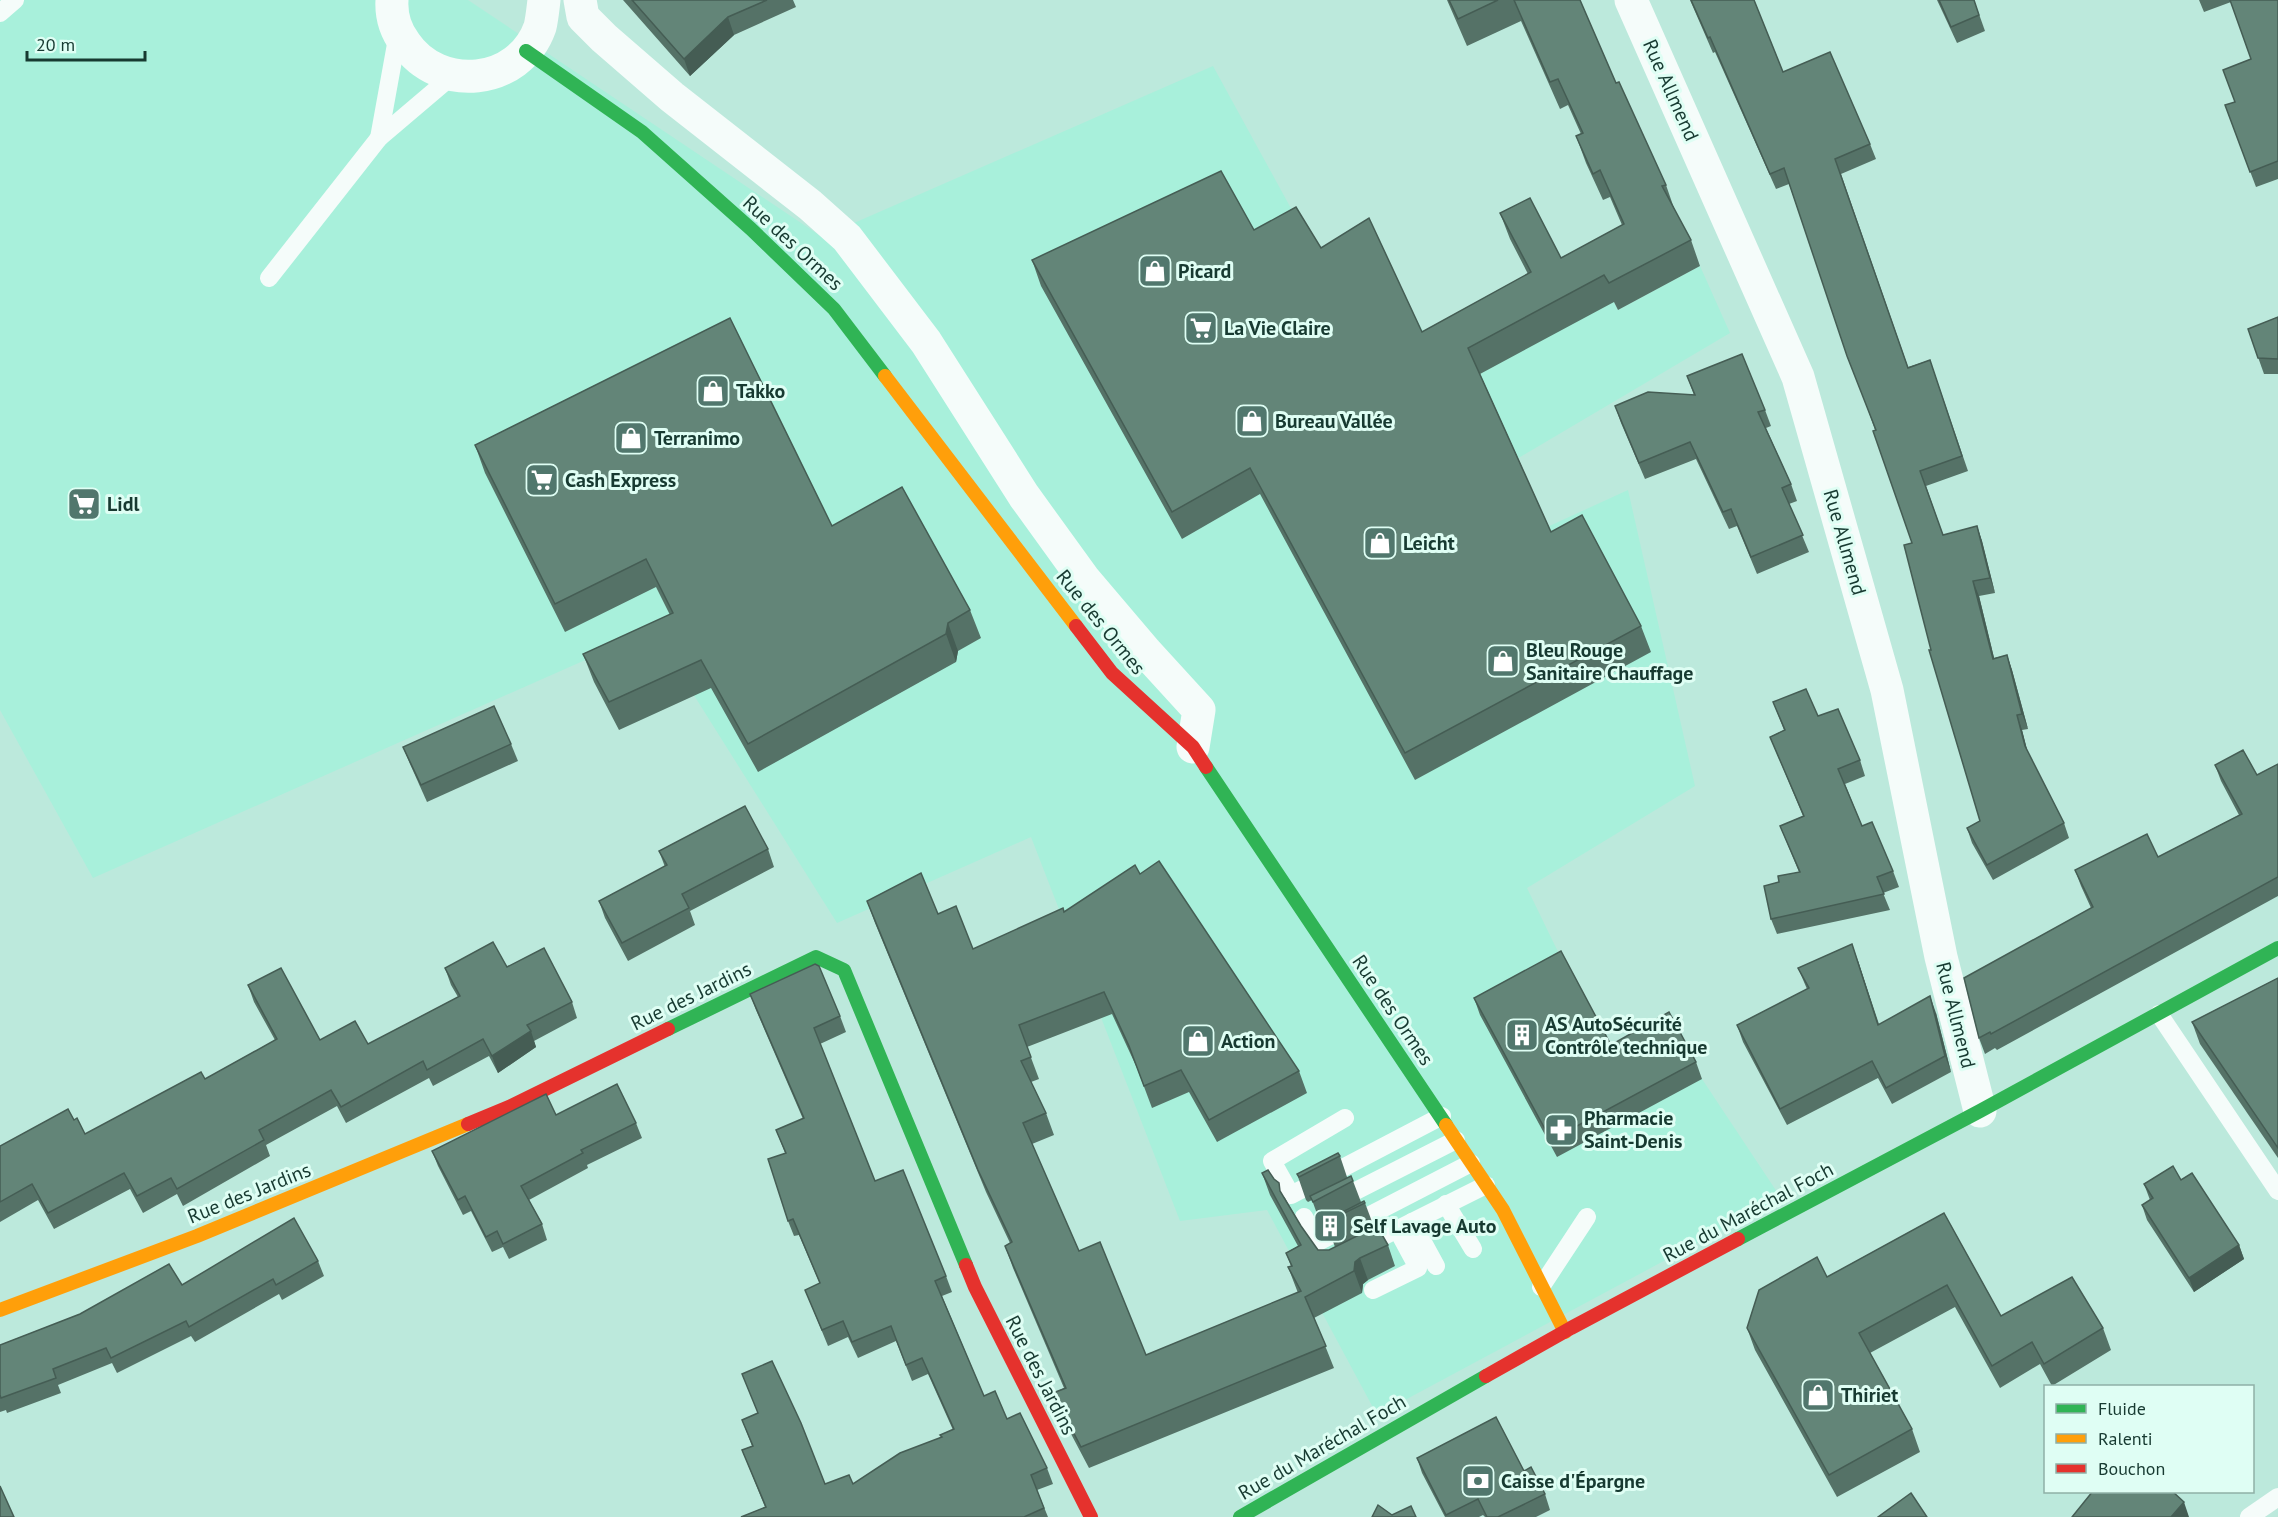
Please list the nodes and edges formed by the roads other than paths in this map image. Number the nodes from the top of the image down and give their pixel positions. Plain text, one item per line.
1 (15, 0) edge
2 (392, 0) edge
3 (544, 0) edge
4 (580, 0) edge
5 (1631, 0) edge
6 (0, 13) edge
7 (398, 33) junction
8 (526, 51) junction
9 (452, 76) junction
10 (379, 138) junction
11 (268, 278) dead end
12 (1193, 747) junction
13 (2278, 948) edge
14 (2159, 1014) junction
15 (1980, 1111) junction
16 (1442, 1116) junction
17 (1345, 1118) dead end
18 (1456, 1140) junction
19 (1471, 1163) junction
20 (1486, 1185) junction
21 (2278, 1191) edge
22 (1291, 1196) junction
23 (1446, 1204) junction
24 (1304, 1217) junction
25 (1587, 1217) dead end
26 (1405, 1226) junction
27 (1473, 1249) dead end
28 (1351, 1253) edge
29 (1436, 1266) dead end
30 (1541, 1287) junction
31 (1373, 1290) dead end
32 (0, 1310) edge
33 (1564, 1332) junction
34 (2278, 1497) edge
35 (1090, 1517) edge
36 (1240, 1517) edge
37 (2249, 1517) edge

1 - 6 lane
2 - 7 street
3 - 8 street
4 - 12 street
5 - 15 street, Rue Allmend
7 - 9 street
7 - 10 lane
8 - 9 street
8 - 12 street, Rue des Ormes
9 - 10 lane
10 - 11 lane
12 - 16 street, Rue des Ormes
13 - 14 street, Rue du Maréchal Foch
14 - 15 street, Rue du Maréchal Foch
14 - 21 lane
15 - 33 street, Rue du Maréchal Foch
16 - 18 street, Rue des Ormes
16 - 22 lane
17 - 22 lane
18 - 19 street, Rue des Ormes
18 - 24 lane
19 - 20 street, Rue des Ormes
19 - 24 lane
20 - 23 lane
20 - 30 street, Rue des Ormes
22 - 24 lane
23 - 26 lane
23 - 27 lane
25 - 30 lane
26 - 28 lane
26 - 29 lane
26 - 31 lane
30 - 33 street, Rue des Ormes
32 - 35 street, Rue des Jardins
33 - 36 street, Rue du Maréchal Foch
34 - 37 lane

